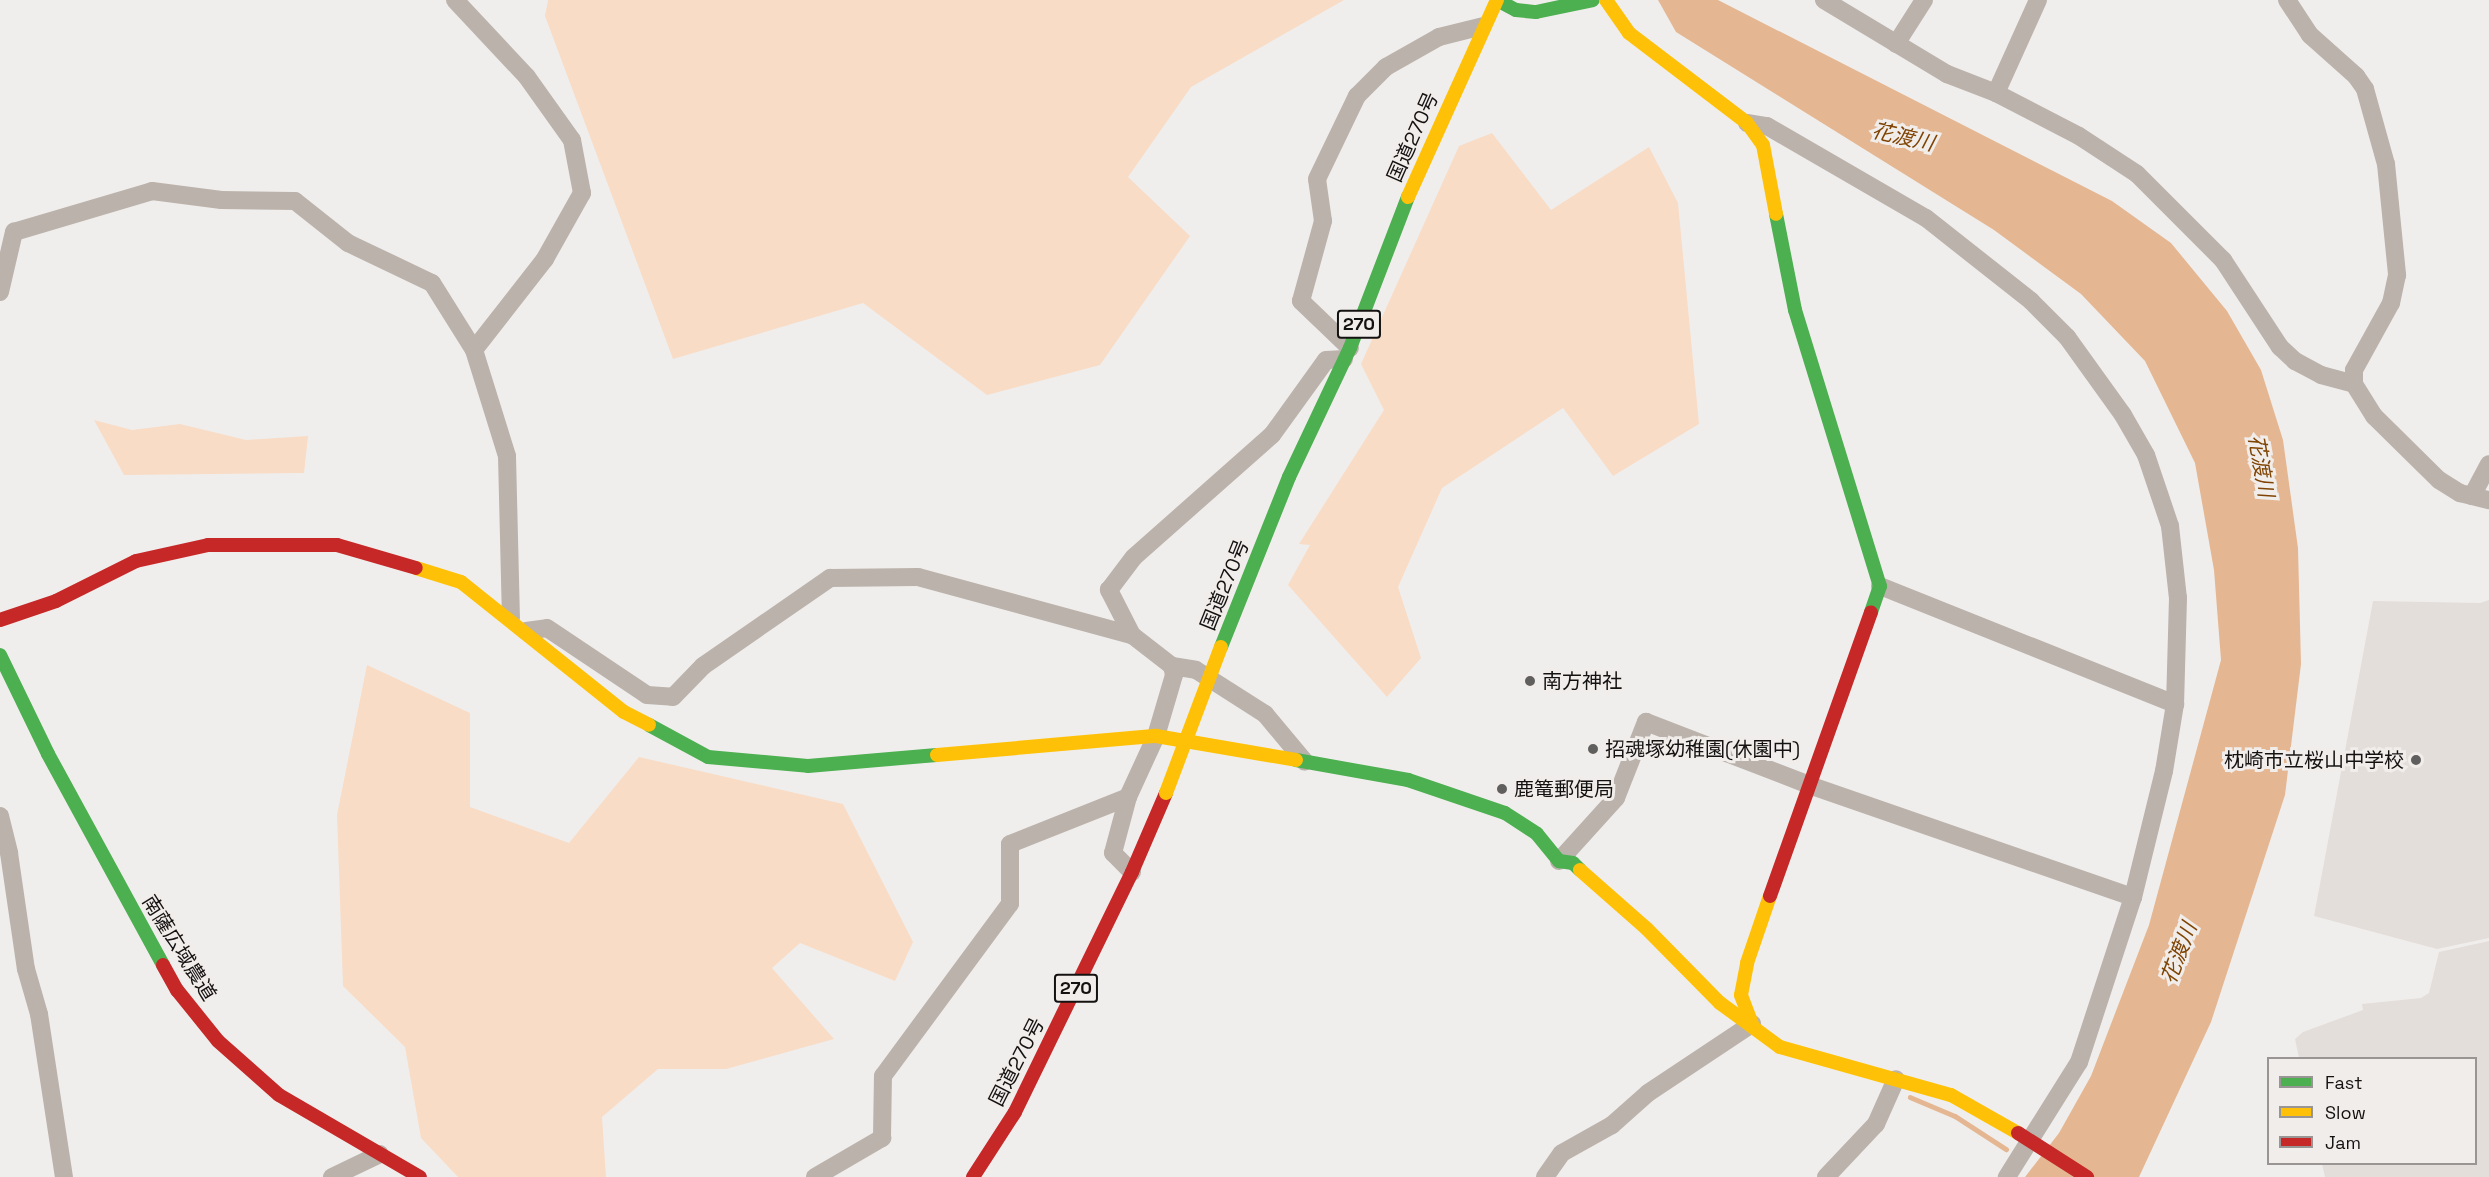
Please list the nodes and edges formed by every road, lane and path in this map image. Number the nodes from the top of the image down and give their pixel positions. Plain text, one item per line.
1 (455, 0) edge
2 (1497, 0) edge
3 (1593, 0) edge
4 (1606, 0) edge
5 (1824, 0) edge
6 (1924, 0) edge
7 (2038, 0) edge
8 (2287, 0) edge
9 (1483, 26) junction
10 (1896, 44) junction
11 (1996, 93) junction
12 (1747, 123) junction
13 (0, 292) edge
14 (474, 350) junction
15 (1347, 354) junction
16 (2354, 384) junction
17 (2489, 464) edge
18 (2480, 498) edge
19 (1880, 586) junction
20 (511, 618) junction
21 (0, 620) edge
22 (526, 630) junction
23 (1132, 636) junction
24 (0, 655) edge
25 (1172, 666) junction
26 (2175, 704) junction
27 (1156, 735) junction
28 (1305, 762) junction
29 (1809, 785) junction
30 (1128, 797) junction
31 (0, 816) edge
32 (1559, 861) junction
33 (1132, 873) junction
34 (2133, 897) junction
35 (1752, 1024) junction
36 (1896, 1078) junction
37 (2034, 1142) junction
38 (380, 1155) junction
39 (64, 1177) edge
40 (332, 1177) edge
41 (420, 1177) edge
42 (815, 1177) edge
43 (974, 1177) edge
44 (1545, 1177) edge
45 (1826, 1177) edge
46 (2007, 1177) edge
47 (2087, 1177) edge

1 - 14 street
2 - 3 main road
2 - 9 main road, 国道270号 / 270
4 - 12 main road
5 - 10 street
6 - 10 street
7 - 11 street
8 - 16 street
9 - 15 main road, 国道270号 / 270
9 - 15 street
10 - 11 street
11 - 16 street
12 - 19 main road
12 - 26 street
13 - 14 street
14 - 20 street
15 - 23 street
15 - 33 main road, 国道270号 / 270, bridge
16 - 18 street
17 - 18 street
19 - 26 street
19 - 29 main road
20 - 21 main road
20 - 22 main road
22 - 23 street
22 - 27 main road
23 - 25 street
24 - 38 main road, 南薩広域農道
25 - 27 street
25 - 28 street
26 - 34 street
27 - 28 main road
27 - 30 street
28 - 32 main road
29 - 32 street
29 - 34 street
29 - 35 main road
30 - 33 street
30 - 42 street
31 - 39 street
32 - 35 main road
33 - 43 main road, 国道270号 / 270
34 - 37 street
35 - 36 main road
35 - 44 street
36 - 37 main road
36 - 45 street
37 - 46 street
37 - 47 main road
38 - 40 street
38 - 41 main road, 南薩広域農道

